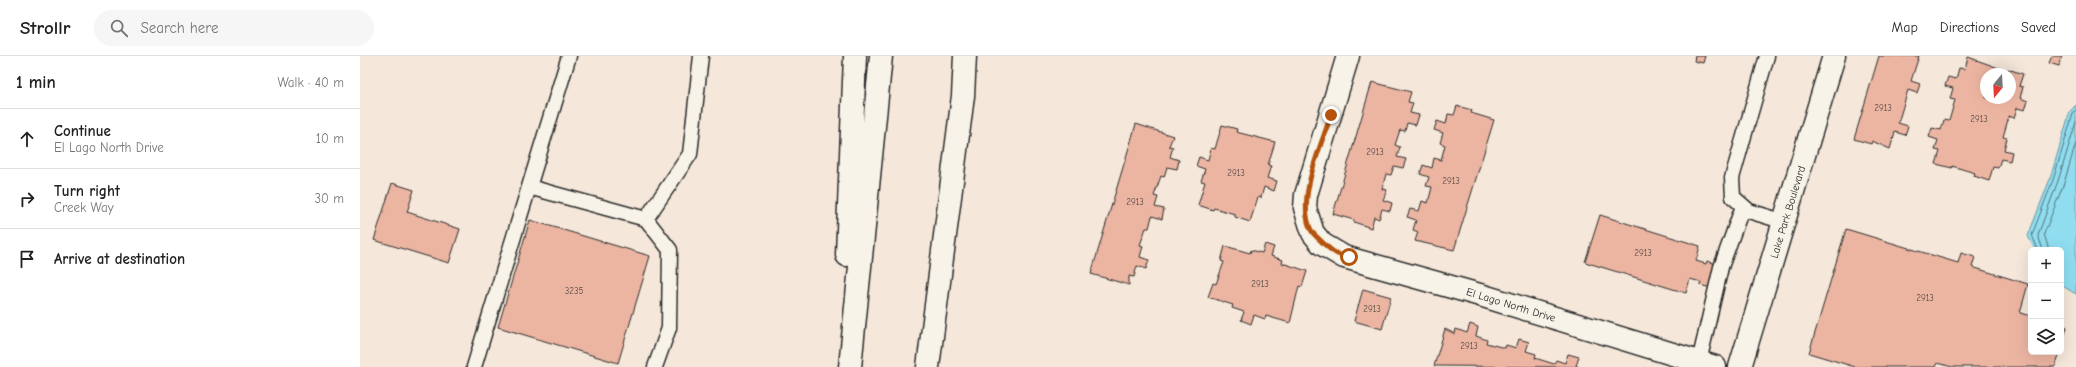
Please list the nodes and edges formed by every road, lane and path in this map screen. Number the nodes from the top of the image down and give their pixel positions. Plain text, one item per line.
1 (568, 56) edge
2 (701, 56) edge
3 (855, 56) edge
4 (881, 56) edge
5 (965, 56) edge
6 (970, 56) edge
7 (1348, 56) edge
8 (1767, 56) edge
9 (1834, 56) edge
10 (963, 96) junction
11 (529, 187) junction
12 (1743, 206) junction
13 (646, 219) junction
14 (1784, 222) junction
15 (1707, 365) edge
16 (474, 367) edge
17 (655, 367) edge
18 (843, 367) edge
19 (850, 367) edge
20 (928, 367) edge
21 (1740, 367) edge

1 - 11 lane
2 - 13 lane
3 - 18 main road
4 - 19 main road
5 - 10 main road
6 - 10 main road
7 - 15 main road, El Lago North Drive
8 - 12 lane
9 - 14 main road, Lake Park Boulevard
10 - 20 main road
11 - 13 lane
11 - 16 lane
12 - 14 lane
12 - 15 lane
13 - 17 lane
14 - 21 main road, Lake Park Boulevard

